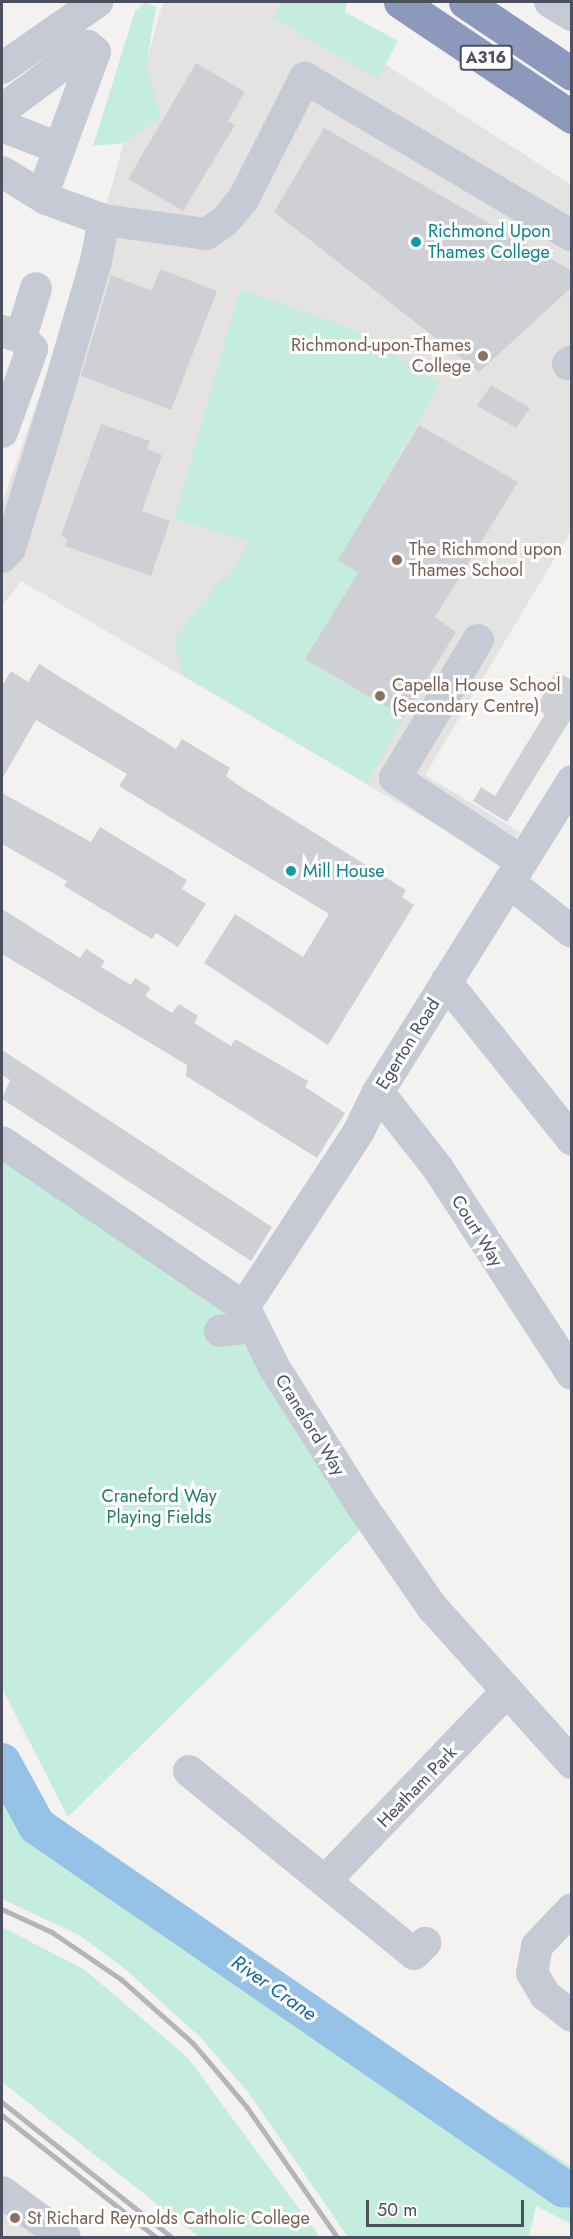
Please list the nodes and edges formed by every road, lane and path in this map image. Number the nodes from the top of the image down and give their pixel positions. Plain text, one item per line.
1 (98, 2) edge
2 (400, 2) edge
3 (465, 2) edge
4 (550, 2) edge
5 (572, 15) edge
6 (2, 68) edge
7 (572, 74) edge
8 (2, 110) edge
9 (572, 117) edge
10 (2, 126) edge
11 (58, 148) junction
12 (2, 172) edge
13 (42, 196) junction
14 (104, 220) junction
15 (572, 236) edge
16 (36, 288) dead end
17 (11, 334) edge
18 (2, 432) edge
19 (2, 557) edge
20 (478, 640) dead end
21 (572, 781) edge
22 (515, 872) junction
23 (572, 932) edge
24 (446, 982) junction
25 (378, 1092) junction
26 (572, 1140) edge
27 (2, 1142) edge
28 (249, 1317) junction
29 (220, 1331) dead end
30 (572, 1374) edge
31 (506, 1692) junction
32 (572, 1763) edge
33 (189, 1771) dead end
34 (326, 1880) junction
35 (572, 1909) edge
36 (425, 1943) dead end
37 (572, 2016) edge
38 (2, 2192) edge
39 (65, 2238) edge

1 - 6 street
2 - 9 highway, A316
3 - 7 highway, A316
4 - 5 street
8 - 11 street
10 - 11 street
11 - 13 street
12 - 13 street
13 - 14 street
14 - 15 street
14 - 19 street
16 - 17 street
17 - 18 street
20 - 22 street
21 - 22 street, Egerton Road
22 - 23 street
22 - 24 street, Egerton Road
24 - 25 street, Egerton Road
24 - 26 street
25 - 28 street, Egerton Road
25 - 30 street, Court Way
27 - 28 street, Craneford Way
28 - 29 street
28 - 31 street, Craneford Way
31 - 32 street, Craneford Way
31 - 34 street, Heatham Park
33 - 34 street
34 - 36 street
35 - 37 street
38 - 39 street

